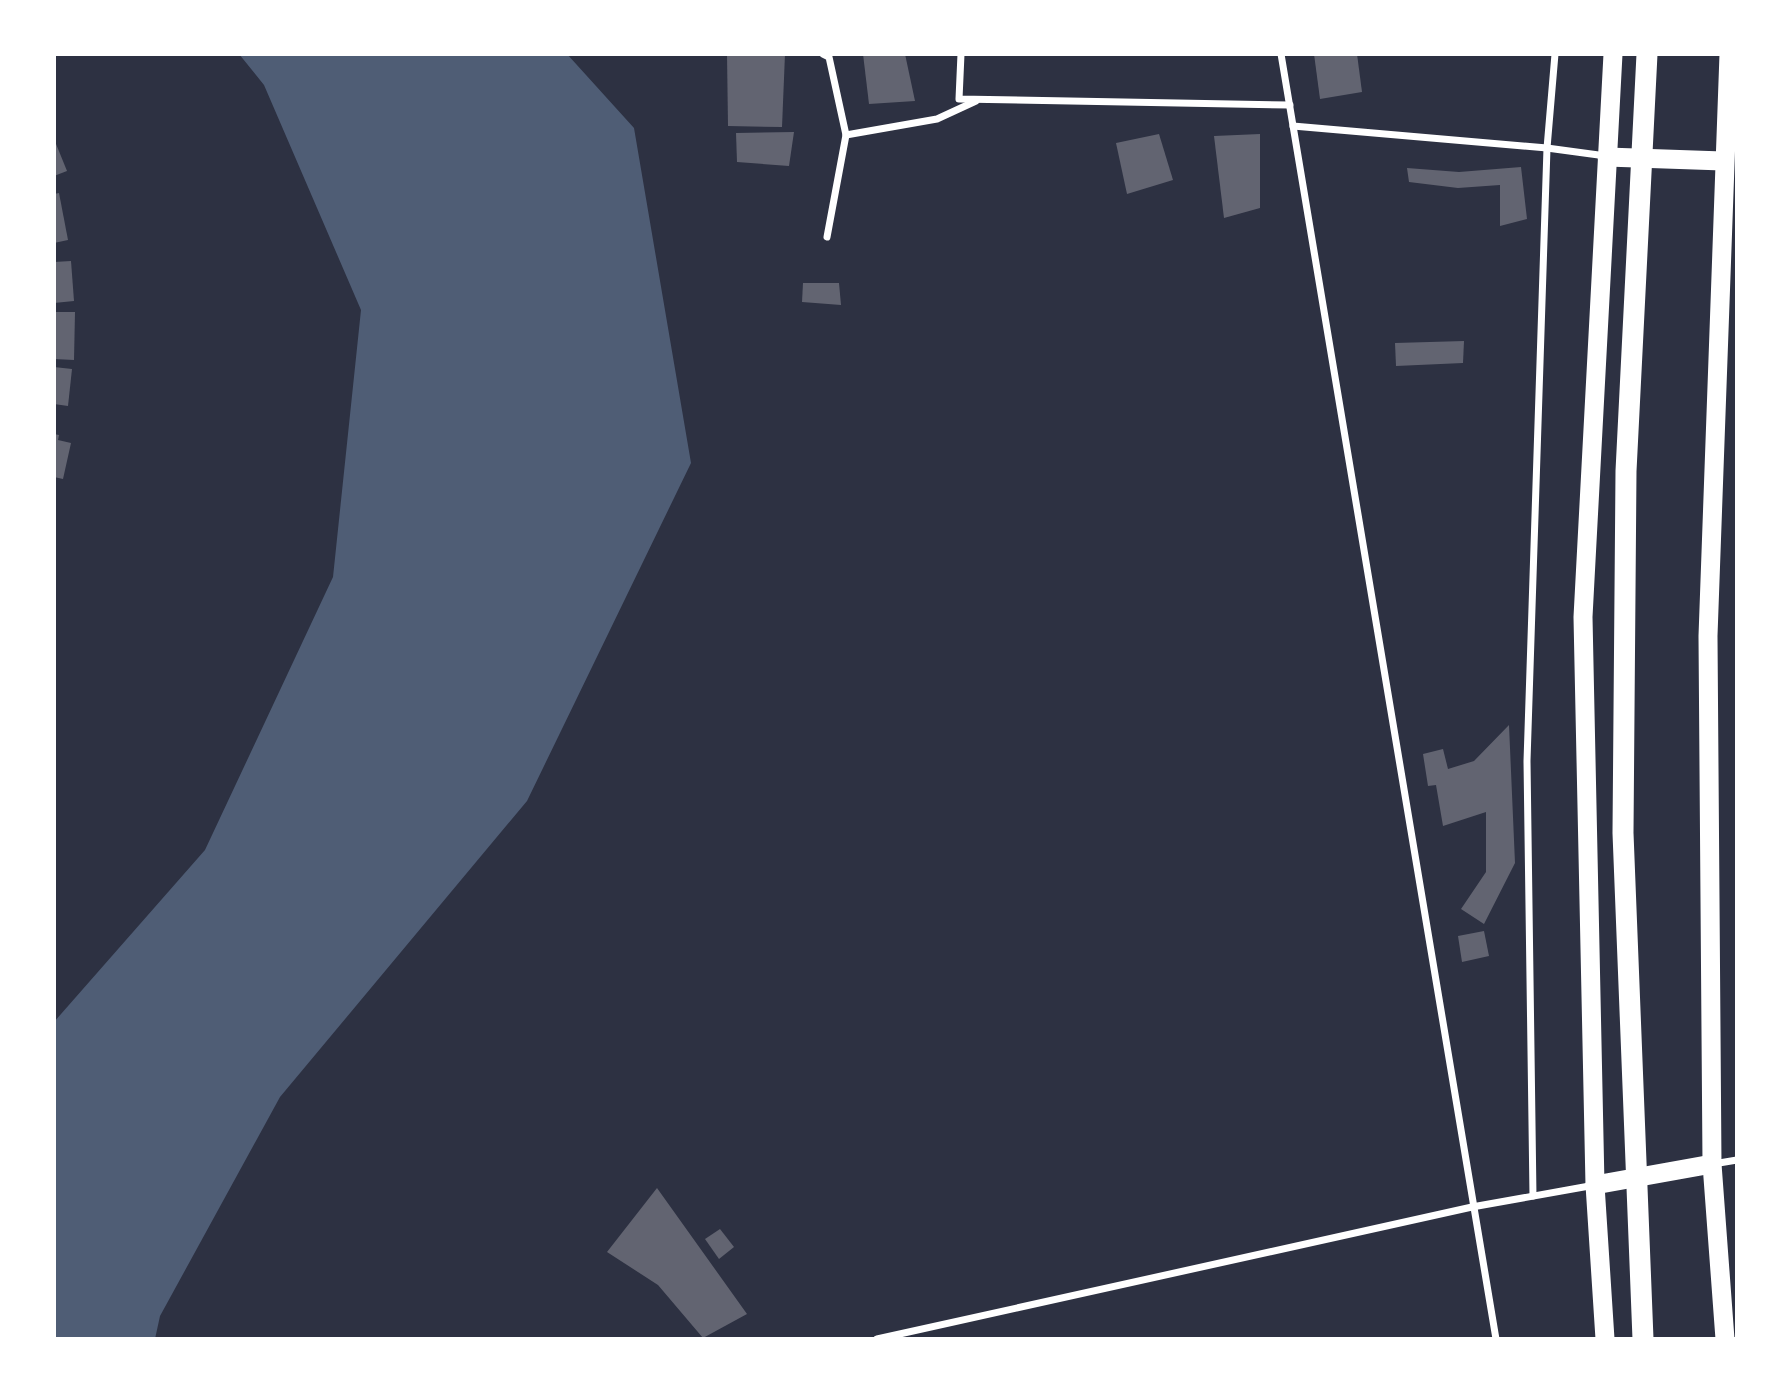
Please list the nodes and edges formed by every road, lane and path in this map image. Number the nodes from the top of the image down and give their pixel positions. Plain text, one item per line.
1 (823, 54) edge
2 (961, 54) edge
3 (1281, 54) edge
4 (1555, 54) edge
5 (1613, 54) edge
6 (1647, 54) edge
7 (1729, 54) edge
8 (980, 100) junction
9 (1290, 105) junction
10 (1293, 126) junction
11 (846, 135) junction
12 (1547, 148) junction
13 (1607, 156) junction
14 (1730, 160) edge
15 (827, 237) dead end
16 (1737, 1160) edge
17 (1712, 1164) junction
18 (1595, 1185) junction
19 (1533, 1196) junction
20 (1472, 1207) junction
21 (877, 1339) edge
22 (1496, 1339) edge
23 (1605, 1339) edge
24 (1643, 1339) edge
25 (1725, 1339) edge

1 - 11 street
2 - 8 street
3 - 9 street
4 - 12 street
5 - 13 highway
6 - 24 highway
7 - 14 highway
8 - 9 street
8 - 11 street
9 - 10 street
10 - 12 street
10 - 20 street
11 - 15 street
12 - 13 street
12 - 19 street
13 - 14 highway
13 - 18 highway
14 - 17 highway
16 - 17 street
17 - 18 highway
17 - 25 highway
18 - 19 street
18 - 23 highway
19 - 20 street
20 - 21 street
20 - 22 street

